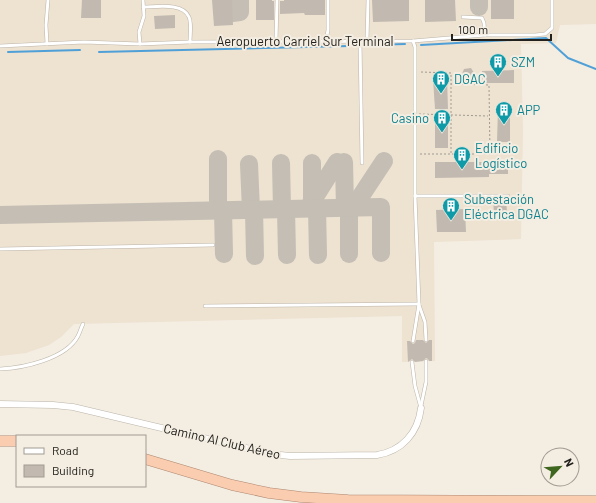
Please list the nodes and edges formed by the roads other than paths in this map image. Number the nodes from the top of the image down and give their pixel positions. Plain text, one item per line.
1 (48, 0) edge
2 (143, 0) edge
3 (277, 0) edge
4 (328, 0) edge
5 (368, 0) edge
6 (552, 0) edge
7 (143, 7) junction
8 (463, 16) dead end
9 (485, 35) junction
10 (413, 40) junction
11 (326, 41) junction
12 (360, 41) junction
13 (367, 41) junction
14 (190, 42) junction
15 (276, 42) junction
16 (47, 44) junction
17 (140, 44) junction
18 (0, 46) edge
19 (362, 164) dead end
20 (415, 196) junction
21 (508, 196) dead end
22 (212, 244) dead end
23 (0, 249) edge
24 (418, 304) junction
25 (205, 306) dead end
26 (82, 324) dead end
27 (413, 340) dead end
28 (426, 340) dead end
29 (426, 361) dead end
30 (412, 362) dead end
31 (0, 369) edge
32 (0, 404) edge
33 (421, 408) junction
34 (0, 441) edge
35 (16, 441) edge
36 (146, 459) edge
37 (596, 501) edge

1 - 16 lane
2 - 7 lane
3 - 15 lane
4 - 11 lane
5 - 13 lane
6 - 9 lane, Aeropuerto Carriel Sur Terminal
7 - 14 lane
7 - 17 lane
8 - 9 lane
9 - 10 lane, Aeropuerto Carriel Sur Terminal
10 - 13 lane, Aeropuerto Carriel Sur Terminal
10 - 20 lane
11 - 12 lane, Aeropuerto Carriel Sur Terminal
11 - 15 lane, Aeropuerto Carriel Sur Terminal
12 - 13 lane, Aeropuerto Carriel Sur Terminal
12 - 19 lane
14 - 15 lane, Aeropuerto Carriel Sur Terminal
14 - 17 lane, Aeropuerto Carriel Sur Terminal
16 - 17 lane, Aeropuerto Carriel Sur Terminal
16 - 18 lane, Aeropuerto Carriel Sur Terminal
20 - 21 lane
20 - 24 lane
22 - 23 lane
24 - 25 lane
24 - 27 lane
24 - 28 lane
26 - 31 lane
29 - 33 lane, Camino Al Club Aéreo
30 - 33 lane
32 - 33 street, Camino Al Club Aéreo
34 - 35 highway
36 - 37 highway

